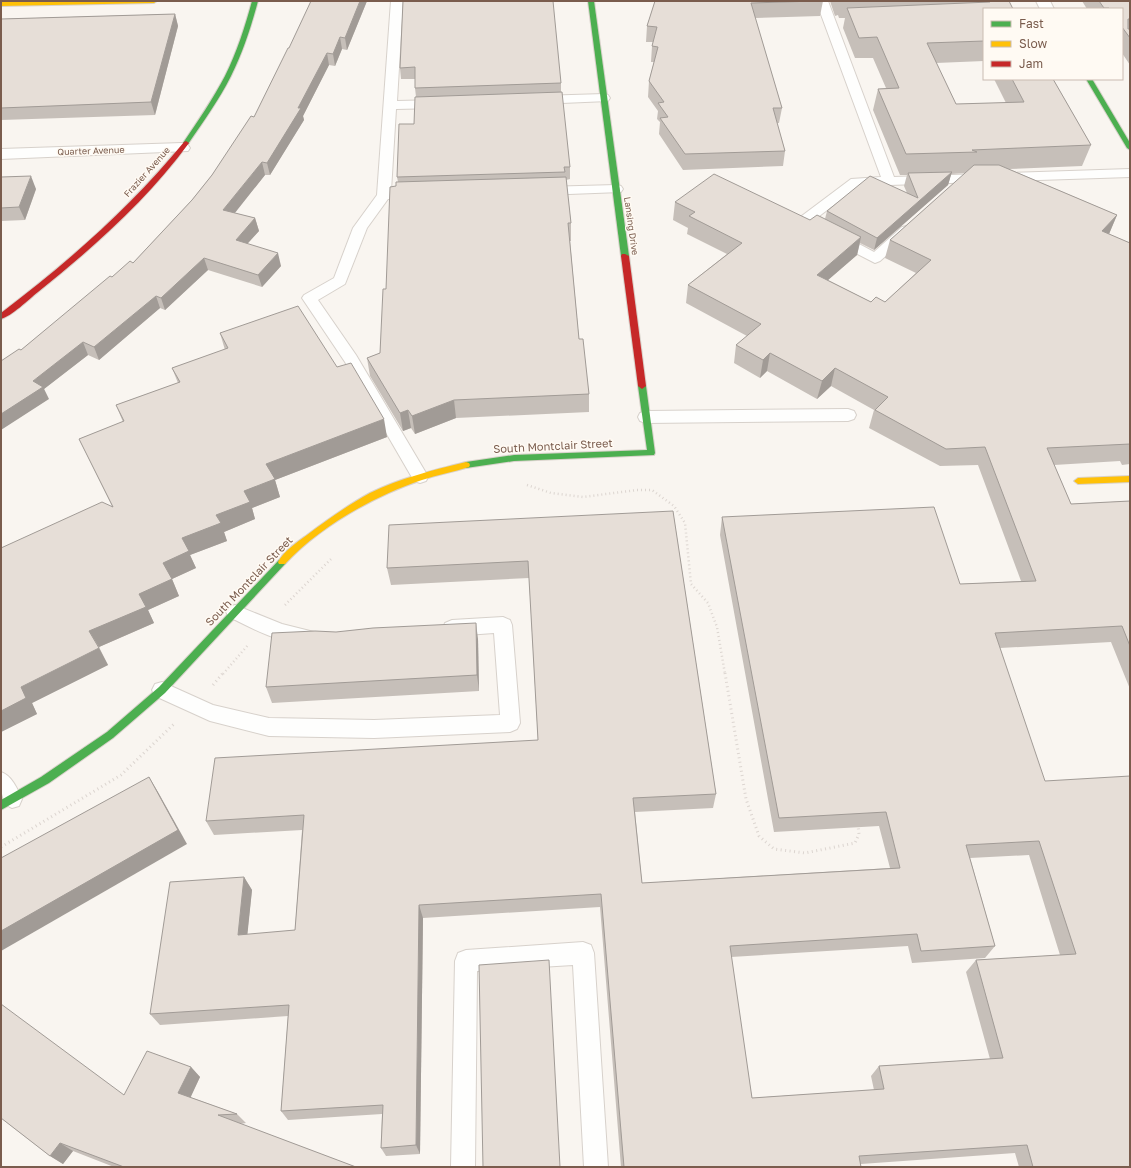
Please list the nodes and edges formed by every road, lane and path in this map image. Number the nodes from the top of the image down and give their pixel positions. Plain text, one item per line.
1 (154, 1) edge
2 (254, 1) edge
3 (397, 1) edge
4 (591, 1) edge
5 (822, 1) edge
6 (1, 4) edge
7 (831, 24) junction
8 (846, 24) edge
9 (1090, 80) edge
10 (604, 98) junction
11 (525, 101) edge
12 (453, 103) edge
13 (390, 105) junction
14 (182, 148) junction
15 (1130, 148) edge
16 (1, 154) edge
17 (1130, 173) edge
18 (965, 178) junction
19 (889, 181) junction
20 (616, 189) junction
21 (528, 192) edge
22 (424, 194) edge
23 (947, 194) edge
24 (384, 195) junction
25 (917, 221) edge
26 (1, 317) edge
27 (848, 415) dead end
28 (646, 417) junction
29 (651, 453) joint
30 (420, 476) junction
31 (1130, 478) edge
32 (1078, 481) dead end
33 (234, 612) junction
34 (437, 629) edge
35 (326, 638) edge
36 (162, 690) junction
37 (1, 781) edge
38 (6, 802) edge
39 (463, 1167) edge
40 (596, 1167) edge

1 - 6 street
2 - 14 street, Frazier Avenue
3 - 13 lane
4 - 10 street, Lansing Drive
5 - 7 lane
7 - 8 lane
7 - 19 lane
9 - 15 street
10 - 11 lane
10 - 20 street, Lansing Drive
12 - 13 lane
13 - 24 lane
14 - 16 street, Quarter Avenue
14 - 26 street, Frazier Avenue
17 - 18 lane
18 - 19 lane
18 - 23 lane
19 - 25 lane
20 - 21 lane
20 - 28 street, Lansing Drive
22 - 24 lane
24 - 30 lane
27 - 28 lane
28 - 29 street, Lansing Drive
29 - 30 street, South Montclair Street
30 - 33 street, South Montclair Street
31 - 32 street
33 - 35 lane
33 - 36 street, South Montclair Street
34 - 36 lane
36 - 38 street, South Montclair Street
37 - 38 lane
39 - 40 lane

